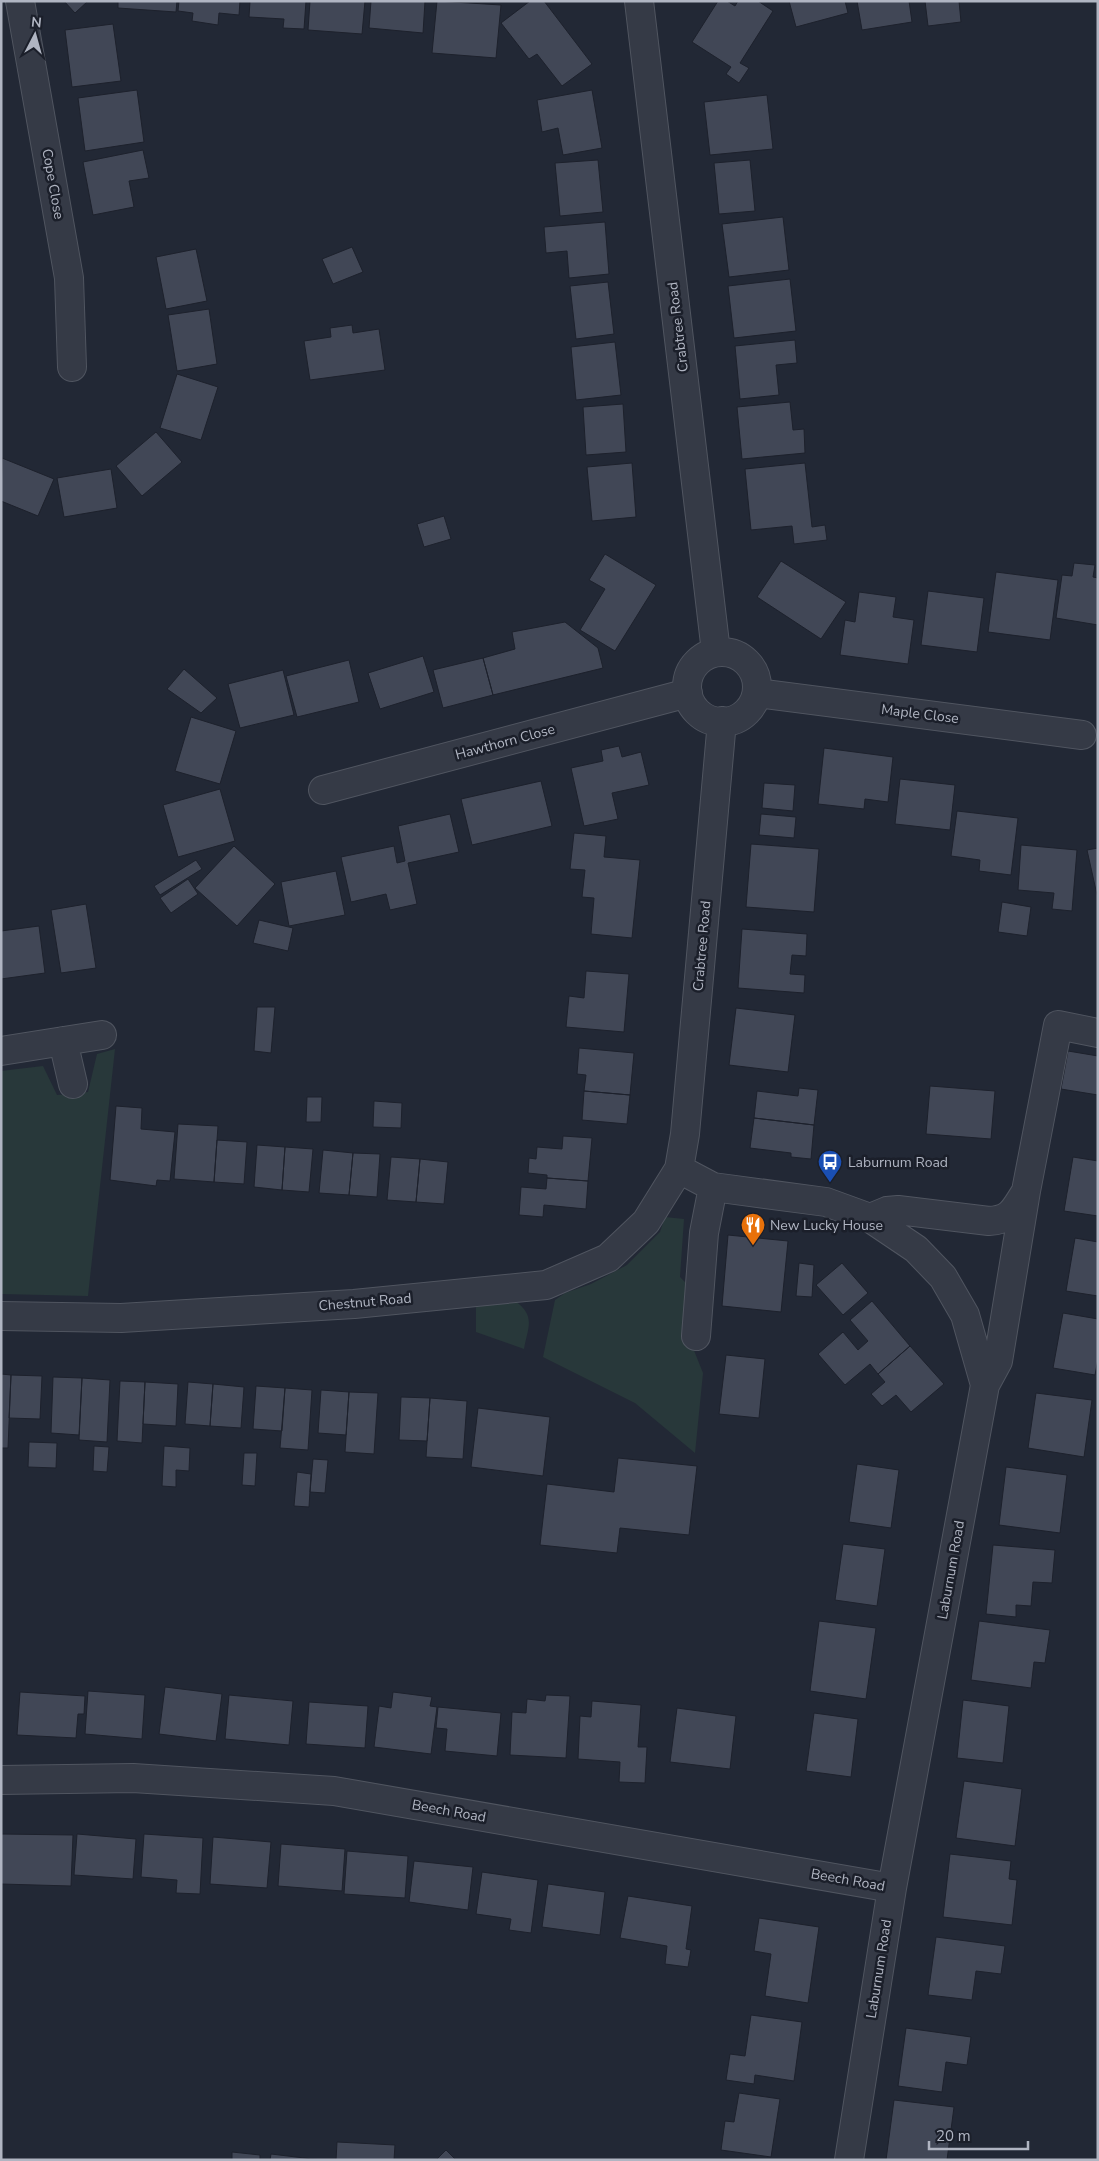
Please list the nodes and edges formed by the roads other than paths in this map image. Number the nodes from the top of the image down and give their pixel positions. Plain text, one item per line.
1 (20, 1) edge
2 (639, 1) edge
3 (72, 367) dead end
4 (716, 652) junction
5 (757, 693) junction
6 (688, 694) junction
7 (722, 721) junction
8 (1082, 735) dead end
9 (323, 790) dead end
10 (1098, 1033) edge
11 (102, 1035) dead end
12 (63, 1041) junction
13 (1, 1051) edge
14 (73, 1084) dead end
15 (679, 1169) junction
16 (713, 1187) junction
17 (1026, 1191) junction
18 (870, 1218) junction
19 (1, 1316) edge
20 (696, 1336) dead end
21 (984, 1385) junction
22 (1, 1780) edge
23 (892, 1888) junction
24 (849, 2160) edge

1 - 3 street, Cope Close
2 - 4 street, Crabtree Road
4 - 5 street
4 - 6 street
5 - 7 street
5 - 8 street, Maple Close
6 - 7 street
6 - 9 street, Hawthorn Close
7 - 15 street, Crabtree Road
10 - 17 street
11 - 12 street
12 - 13 street
12 - 14 street
15 - 16 street, Laburnum Road
15 - 19 street, Chestnut Road
16 - 18 street, Laburnum Road
16 - 20 street
17 - 18 street
17 - 21 street
18 - 21 street, Laburnum Road
21 - 23 street, Laburnum Road
22 - 23 street, Beech Road
23 - 24 street, Laburnum Road

